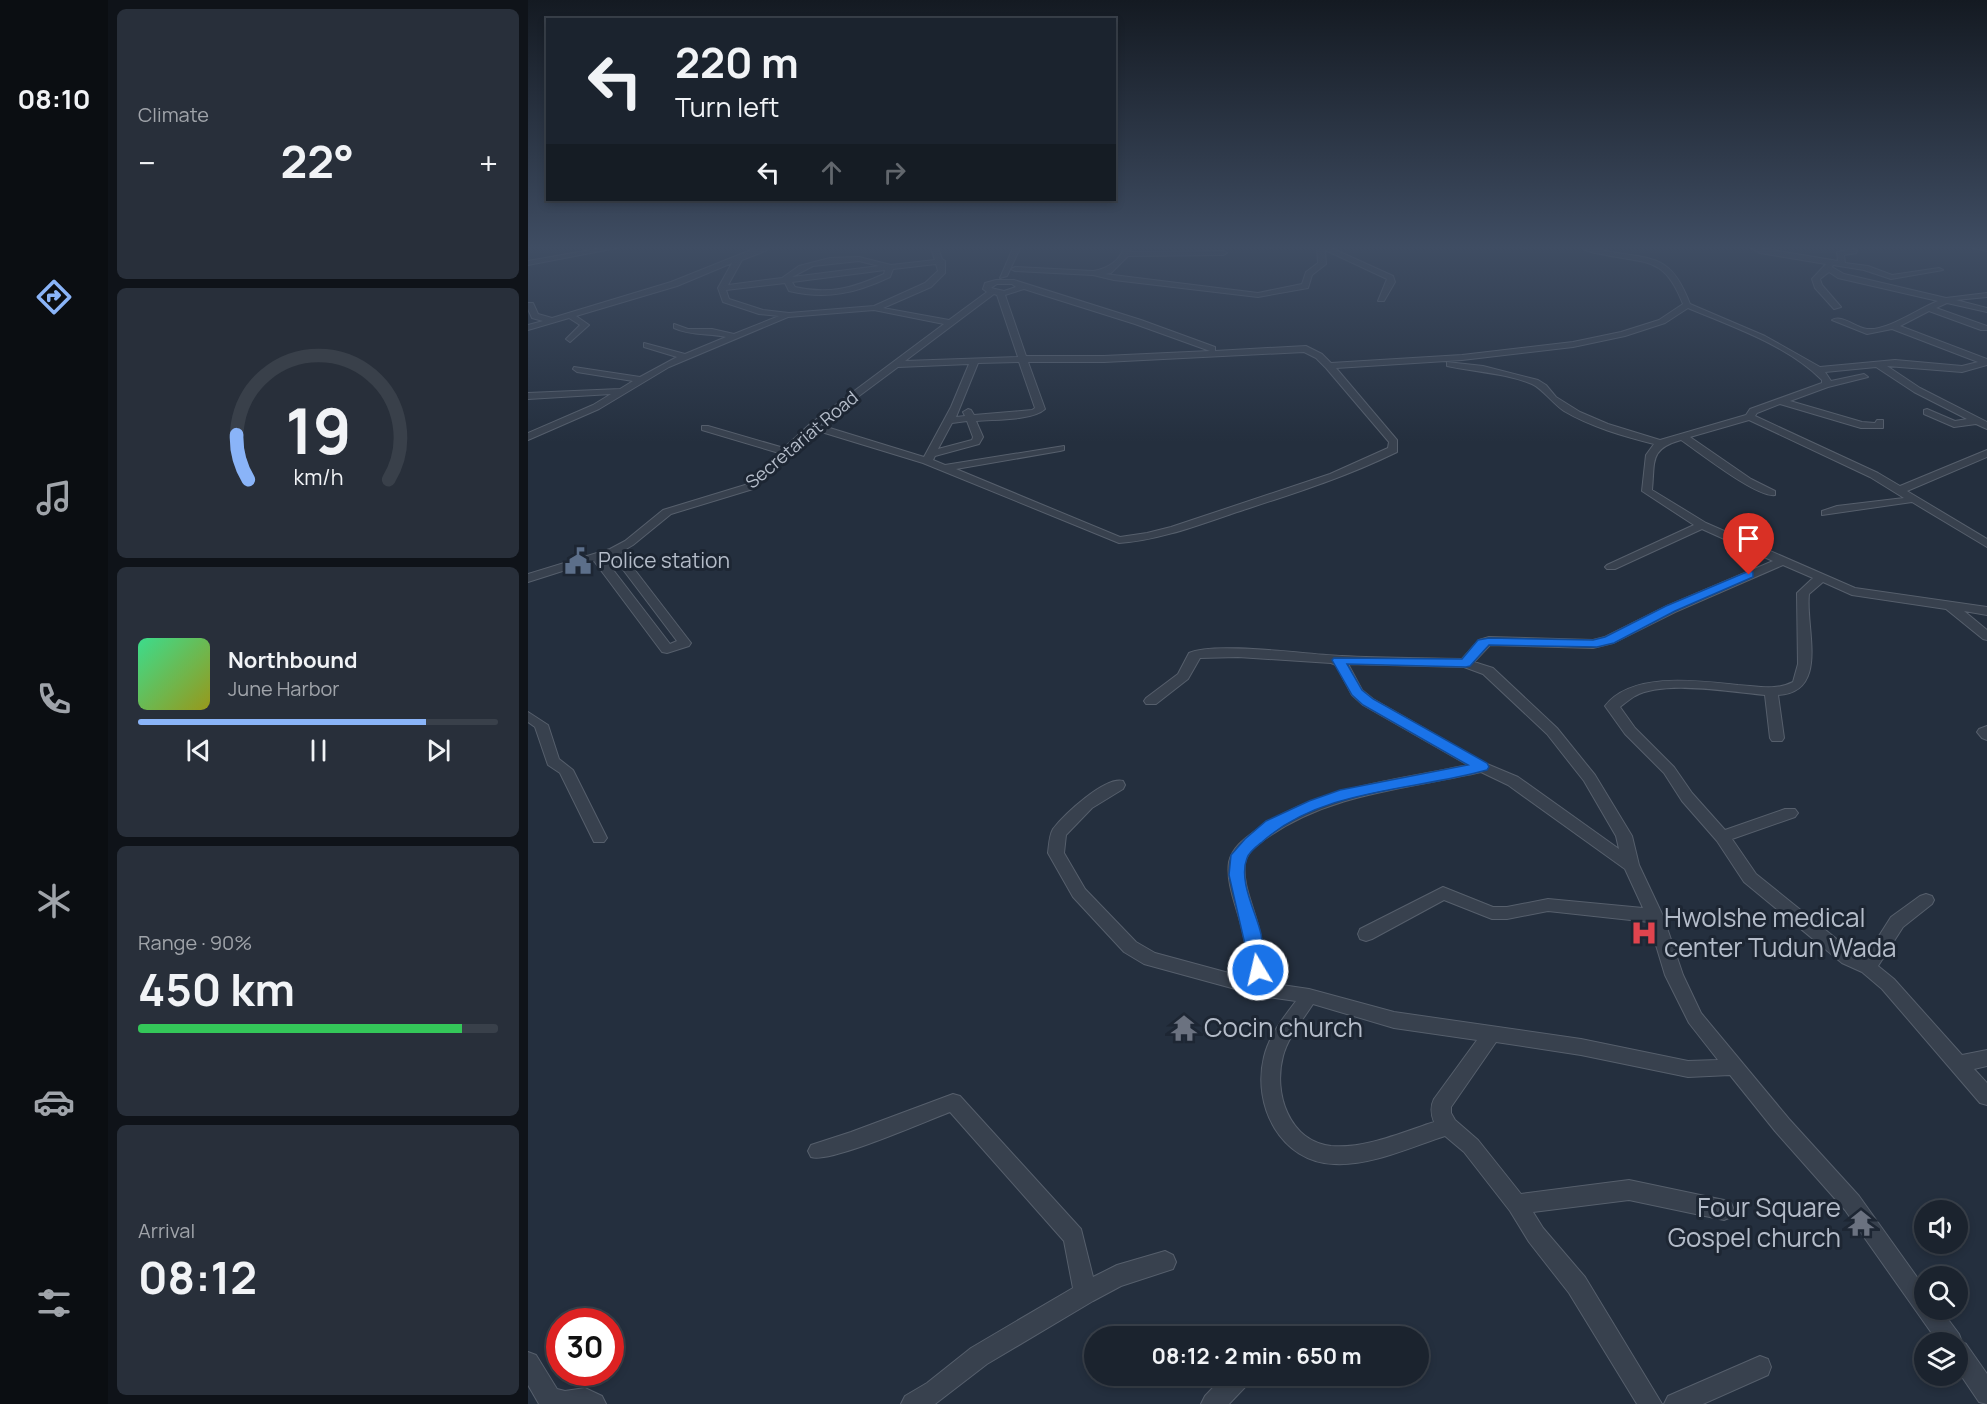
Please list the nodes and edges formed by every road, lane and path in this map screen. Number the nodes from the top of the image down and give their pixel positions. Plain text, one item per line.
1 (533, 312) edge
2 (585, 312) edge
3 (762, 312) joint
4 (833, 312) edge
5 (893, 312) edge
6 (966, 312) edge
7 (1003, 312) edge
8 (1105, 312) edge
9 (1681, 312) edge
10 (1705, 312) edge
11 (1922, 312) edge
12 (1939, 312) edge
13 (789, 315) junction
14 (571, 316) junction
15 (1836, 320) dead end
16 (554, 321) junction
17 (952, 323) junction
18 (765, 324) junction
19 (677, 326) dead end
20 (1893, 326) junction
21 (528, 328) edge
22 (1984, 328) dead end
23 (735, 337) junction
24 (570, 339) dead end
25 (646, 345) dead end
26 (1218, 352) junction
27 (685, 357) junction
28 (1022, 359) junction
29 (1987, 359) edge
30 (1410, 361) junction
31 (974, 362) junction
32 (1875, 363) junction
33 (896, 364) junction
34 (1329, 366) junction
35 (577, 369) dead end
36 (1818, 370) junction
37 (1863, 377) dead end
38 (643, 380) junction
39 (1826, 385) junction
40 (625, 391) junction
41 (528, 396) edge
42 (1779, 401) junction
43 (956, 407) junction
44 (1927, 412) dead end
45 (1750, 417) junction
46 (972, 418) junction
47 (950, 420) junction
48 (1977, 421) junction
49 (1880, 422) dead end
50 (813, 426) junction
51 (1987, 426) edge
52 (705, 428) dead end
53 (1682, 436) junction
54 (528, 437) edge
55 (937, 443) junction
56 (1660, 443) junction
57 (961, 447) junction
58 (1060, 448) dead end
59 (785, 452) junction
60 (1987, 453) edge
61 (929, 458) junction
62 (944, 468) junction
63 (1898, 491) junction
64 (1771, 493) dead end
65 (1913, 500) junction
66 (1826, 513) dead end
67 (1702, 525) junction
68 (1987, 544) edge
69 (614, 551) junction
70 (597, 557) junction
71 (1784, 560) junction
72 (1611, 567) dead end
73 (528, 578) edge
74 (1821, 578) junction
75 (1951, 607) junction
76 (1987, 611) edge
77 (1987, 636) edge
78 (1338, 660) junction
79 (1466, 663) junction
80 (1771, 692) junction
81 (1151, 701) dead end
82 (528, 716) edge
83 (1777, 738) dead end
84 (1482, 767) junction
85 (1118, 785) dead end
86 (1790, 813) dead end
87 (1722, 837) junction
88 (599, 838) dead end
89 (1631, 866) junction
90 (1926, 900) dead end
91 (1655, 916) junction
92 (1366, 934) dead end
93 (1868, 967) junction
94 (1260, 989) junction
95 (1309, 996) junction
96 (1492, 1034) junction
97 (1987, 1058) edge
98 (1960, 1064) junction
99 (1732, 1067) junction
100 (1987, 1097) edge
101 (1448, 1126) junction
102 (818, 1150) dead end
103 (1517, 1204) junction
104 (1724, 1210) dead end
105 (1165, 1262) dead end
106 (1914, 1291) edge
107 (1085, 1293) junction
108 (528, 1363) edge
109 (1968, 1366) edge
110 (1760, 1367) dead end
111 (1230, 1386) edge
112 (1987, 1394) edge
113 (594, 1404) edge
114 (913, 1404) edge
115 (1213, 1404) edge
116 (1650, 1404) edge
117 (1676, 1404) edge

1 - 16 street
2 - 14 street
3 - 13 street
3 - 18 street
4 - 13 street
5 - 17 street
6 - 17 street, Secretariat Road
7 - 28 street
8 - 26 street
9 - 30 street
10 - 36 street
11 - 20 street
12 - 22 street
13 - 18 street
14 - 16 street
14 - 24 street
15 - 20 street
16 - 21 street
17 - 33 street, Secretariat Road
18 - 23 street
19 - 23 street
20 - 29 street
23 - 27 street
25 - 27 street
26 - 28 street
26 - 34 street
27 - 38 street
28 - 31 street
28 - 46 street
29 - 32 street
30 - 34 street
30 - 56 street
31 - 33 street
31 - 43 street
32 - 36 street
32 - 48 street
33 - 50 street, Secretariat Road
34 - 62 street
35 - 38 street
36 - 39 street
37 - 39 street
38 - 40 street
39 - 42 street
40 - 41 street
40 - 54 street
42 - 45 street
42 - 49 street
43 - 46 street
43 - 47 street
44 - 48 street
45 - 53 street
45 - 63 street
46 - 47 street
46 - 57 street
47 - 55 street
48 - 51 street
50 - 59 street, Secretariat Road
50 - 61 street
52 - 59 street
53 - 56 street
53 - 64 street
55 - 57 street
55 - 61 street
56 - 67 street
57 - 61 street
58 - 62 street
59 - 69 street, Secretariat Road
60 - 63 street
61 - 62 street
63 - 65 street
65 - 66 street
65 - 68 street
67 - 71 street
67 - 72 street
69 - 70 street, Secretariat Road
69 - 70 street
70 - 73 street, Secretariat Road
71 - 74 street
71 - 79 street
74 - 75 street
74 - 80 street
75 - 76 street
75 - 77 street
78 - 79 street
78 - 81 street
78 - 84 street
79 - 89 street
80 - 83 street
80 - 87 street
82 - 88 street
84 - 89 street
84 - 94 street
85 - 94 street
86 - 87 street
87 - 93 street
89 - 91 street
90 - 93 street
91 - 92 street
91 - 99 street
93 - 98 street
94 - 95 street
95 - 96 street
95 - 101 street
96 - 99 street
96 - 101 street
97 - 98 street
98 - 100 street
99 - 106 street
101 - 103 street
102 - 107 street
103 - 104 street
103 - 116 street
105 - 107 street
107 - 114 street
108 - 113 street
109 - 112 street
110 - 117 street
111 - 115 street

